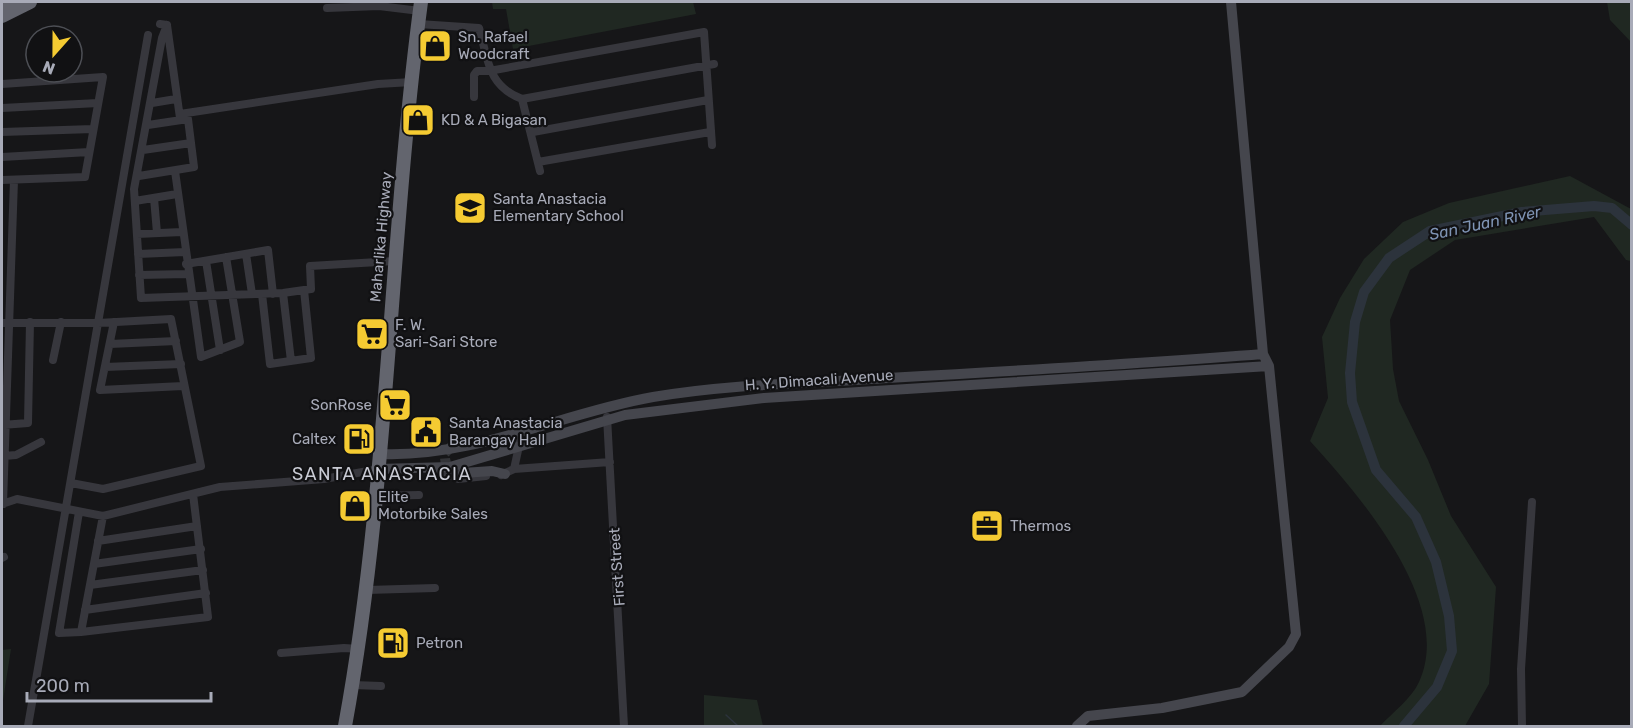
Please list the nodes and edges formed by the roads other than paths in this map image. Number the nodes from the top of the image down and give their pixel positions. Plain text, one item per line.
1 (8, 2) edge
2 (30, 2) edge
3 (1231, 2) edge
4 (2, 5) edge
5 (327, 8) dead end
6 (420, 12) edge
7 (2, 16) edge
8 (148, 35) dead end
9 (172, 59) junction
10 (158, 62) junction
11 (710, 64) junction
12 (489, 71) junction
13 (411, 82) junction
14 (2, 84) edge
15 (474, 97) dead end
16 (176, 99) junction
17 (522, 99) junction
18 (708, 100) junction
19 (98, 103) junction
20 (152, 103) junction
21 (2, 108) edge
22 (180, 117) junction
23 (148, 125) junction
24 (93, 129) junction
25 (2, 132) edge
26 (533, 132) junction
27 (710, 132) junction
28 (191, 143) junction
29 (712, 146) dead end
30 (143, 150) junction
31 (89, 152) junction
32 (2, 157) edge
33 (176, 171) junction
34 (138, 176) junction
35 (2, 180) edge
36 (14, 180) junction
37 (177, 194) junction
38 (154, 198) junction
39 (135, 201) junction
40 (182, 232) junction
41 (157, 233) junction
42 (137, 234) junction
43 (185, 252) junction
44 (138, 254) junction
45 (246, 254) junction
46 (226, 257) junction
47 (206, 261) junction
48 (395, 261) junction
49 (186, 264) junction
50 (188, 274) junction
51 (139, 275) junction
52 (304, 290) junction
53 (283, 293) junction
54 (252, 294) junction
55 (262, 294) junction
56 (273, 294) junction
57 (210, 295) junction
58 (232, 295) junction
59 (190, 296) junction
60 (5, 322) edge
61 (30, 322) junction
62 (61, 322) junction
63 (114, 322) junction
64 (98, 323) junction
65 (176, 341) junction
66 (110, 344) junction
67 (220, 350) junction
68 (1263, 354) junction
69 (53, 360) dead end
70 (291, 362) junction
71 (181, 364) junction
72 (1269, 366) junction
73 (105, 367) junction
74 (183, 386) junction
75 (763, 386) junction
76 (764, 398) junction
77 (606, 414) junction
78 (3, 425) edge
79 (514, 432) junction
80 (499, 438) junction
81 (41, 442) dead end
82 (460, 443) dead end
83 (519, 446) junction
84 (413, 453) junction
85 (380, 454) junction
86 (4, 456) junction
87 (610, 462) junction
88 (433, 468) junction
89 (379, 469) junction
90 (412, 469) junction
91 (510, 472) junction
92 (463, 473) dead end
93 (71, 483) junction
94 (194, 494) junction
95 (419, 495) dead end
96 (376, 496) junction
97 (1532, 502) dead end
98 (2, 504) edge
99 (66, 509) junction
100 (79, 512) junction
101 (103, 516) junction
102 (197, 526) junction
103 (98, 541) junction
104 (201, 549) junction
105 (94, 564) junction
106 (203, 570) junction
107 (90, 585) junction
108 (435, 588) dead end
109 (367, 590) junction
110 (206, 593) junction
111 (86, 610) junction
112 (81, 632) junction
113 (359, 649) junction
114 (281, 653) dead end
115 (353, 685) junction
116 (381, 686) dead end
117 (28, 726) edge
118 (345, 726) edge
119 (624, 726) edge
120 (1077, 726) edge
121 (1522, 726) edge

1 - 4 highway
2 - 7 highway
3 - 68 street
5 - 6 street
6 - 12 street
6 - 13 highway, Maharlika Highway
8 - 64 street
9 - 10 street
9 - 10 street
9 - 16 street
10 - 20 street
11 - 12 street
11 - 17 street
11 - 18 street
12 - 15 street
12 - 17 street
13 - 22 street
13 - 48 highway, Maharlika Highway
14 - 19 street
16 - 20 street
16 - 22 street
17 - 26 street
18 - 26 street
18 - 27 street
19 - 21 street
19 - 24 street
20 - 23 street
22 - 23 street
22 - 28 street
23 - 30 street
24 - 25 street
24 - 31 street
26 - 27 street
27 - 29 street
28 - 30 street
28 - 33 street
30 - 34 street
31 - 32 street
31 - 36 street
33 - 34 street
33 - 37 street
34 - 39 street
35 - 36 street
36 - 60 street
37 - 38 street
37 - 40 street
38 - 39 street
38 - 41 street
39 - 42 street
40 - 41 street
40 - 43 street
41 - 42 street
42 - 44 street
43 - 44 street
43 - 49 street
44 - 51 street
45 - 46 street
45 - 54 street
45 - 56 street
46 - 47 street
46 - 58 street
47 - 49 street
47 - 57 street
48 - 52 street
48 - 85 highway, Maharlika Highway
49 - 50 street
50 - 51 street
50 - 59 street
51 - 59 street
52 - 53 street
52 - 70 street
53 - 56 street
53 - 70 street
54 - 55 street
54 - 58 street
55 - 56 street
55 - 70 street
57 - 58 street
57 - 59 street
57 - 67 street
58 - 67 street
59 - 67 street
60 - 61 street
60 - 78 street
61 - 62 street
61 - 78 street
62 - 64 street
62 - 69 street
63 - 64 street
63 - 65 street
63 - 66 street
64 - 93 street
65 - 66 street
65 - 71 street
66 - 73 street
68 - 72 street
68 - 75 street, H. Y. Dimacali Avenue
71 - 73 street
71 - 74 street
72 - 76 street, H. Y. Dimacali Avenue
72 - 120 street
73 - 74 street
74 - 93 street
75 - 76 street
75 - 77 street, H. Y. Dimacali Avenue
76 - 77 street, H. Y. Dimacali Avenue
77 - 79 street, H. Y. Dimacali Avenue
77 - 83 street, H. Y. Dimacali Avenue
77 - 87 street, First Street
78 - 86 street
79 - 80 street, H. Y. Dimacali Avenue
79 - 83 street
80 - 82 street
80 - 84 street, H. Y. Dimacali Avenue
81 - 86 street
83 - 88 street, H. Y. Dimacali Avenue
83 - 91 street
84 - 85 street, H. Y. Dimacali Avenue
84 - 90 street
85 - 89 highway, Maharlika Highway
86 - 98 street
87 - 91 street
87 - 119 street, First Street
88 - 90 street, H. Y. Dimacali Avenue
88 - 91 street
89 - 90 street, H. Y. Dimacali Avenue
89 - 94 street
89 - 96 highway, Maharlika Highway
91 - 92 street
93 - 99 street
94 - 101 street
94 - 102 street
95 - 96 street
96 - 109 highway, Maharlika Highway
97 - 121 street
98 - 99 street
99 - 100 street
99 - 117 street
100 - 101 street
100 - 112 street
101 - 103 street
102 - 103 street
102 - 104 street
103 - 105 street
104 - 105 street
104 - 106 street
105 - 107 street
106 - 107 street
106 - 110 street
107 - 111 street
108 - 109 street
109 - 113 highway, Maharlika Highway
110 - 111 street
110 - 112 street
111 - 112 street
113 - 114 street
113 - 115 highway, Maharlika Highway
115 - 116 street
115 - 118 highway, Maharlika Highway

